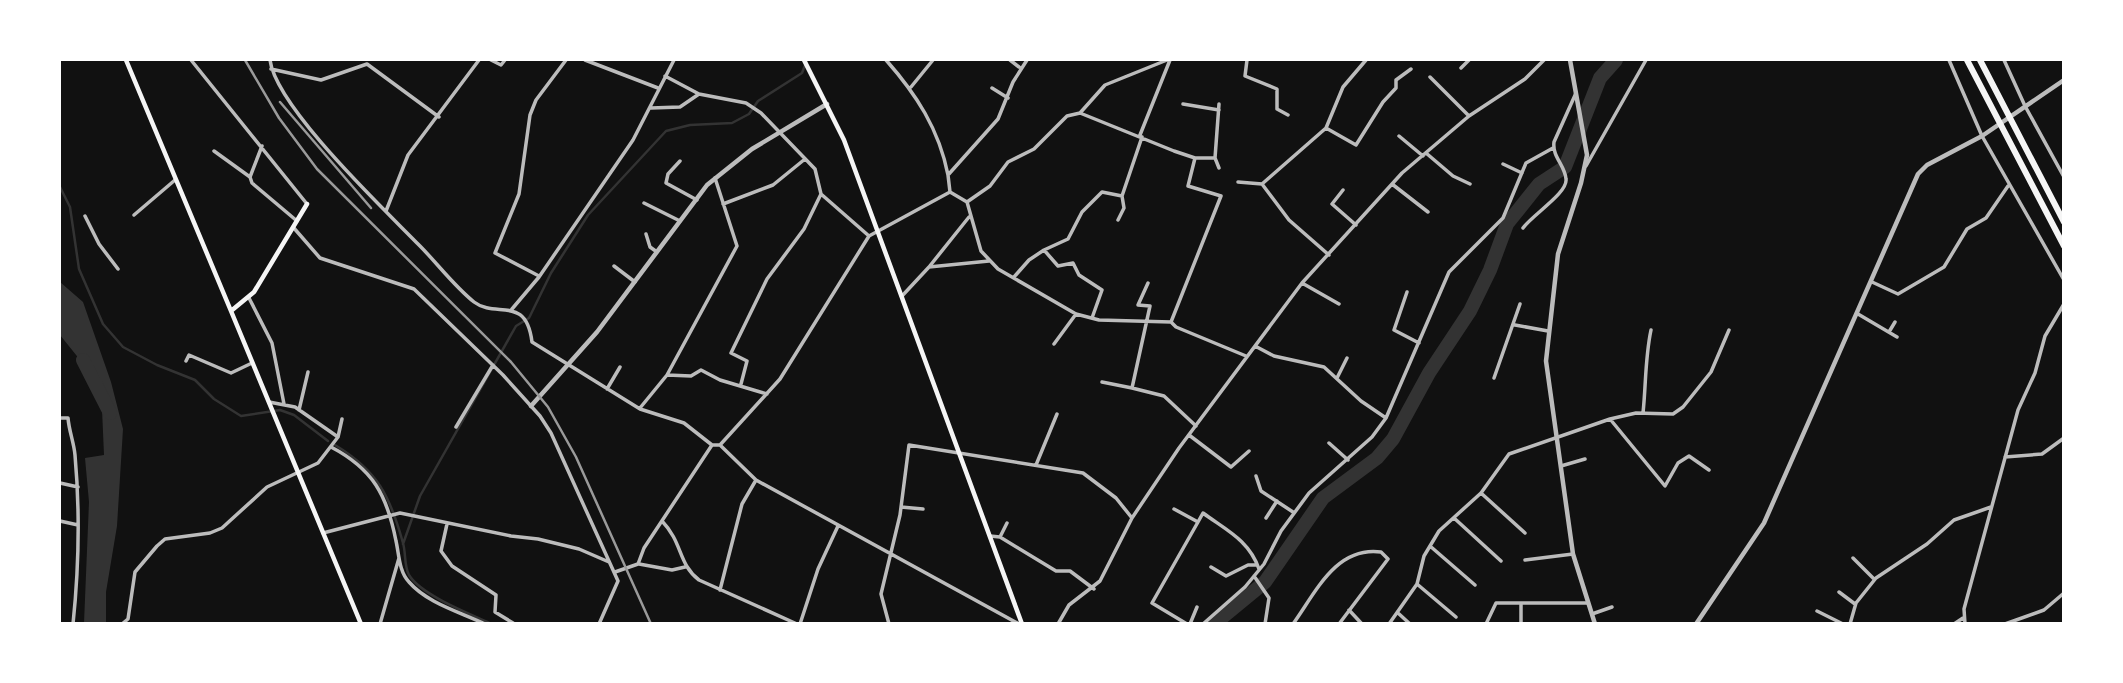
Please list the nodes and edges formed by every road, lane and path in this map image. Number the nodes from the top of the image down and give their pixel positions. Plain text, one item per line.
1 (126, 60) edge
2 (191, 60) edge
3 (270, 60) edge
4 (479, 60) edge
5 (491, 60) edge
6 (505, 60) edge
7 (566, 60) edge
8 (585, 60) edge
9 (674, 60) edge
10 (804, 60) edge
11 (886, 60) edge
12 (933, 60) edge
13 (1010, 60) edge
14 (1027, 60) edge
15 (1168, 60) edge
16 (1247, 60) edge
17 (1366, 60) edge
18 (1469, 60) edge
19 (1544, 60) edge
20 (1570, 60) edge
21 (1646, 60) edge
22 (1949, 60) edge
23 (1967, 60) edge
24 (1980, 60) edge
25 (2004, 60) edge
26 (1020, 68) junction
27 (1461, 68) dead end
28 (271, 69) junction
29 (1411, 69) dead end
30 (665, 76) junction
31 (1430, 77) dead end
32 (2063, 80) edge
33 (911, 87) junction
34 (657, 88) junction
35 (992, 88) dead end
36 (1577, 91) junction
37 (699, 94) junction
38 (1008, 98) junction
39 (1219, 103) dead end
40 (827, 104) junction
41 (1183, 104) dead end
42 (2024, 107) junction
43 (651, 108) junction
44 (1219, 110) junction
45 (1080, 113) junction
46 (1287, 115) dead end
47 (1469, 116) junction
48 (439, 117) junction
49 (1326, 128) junction
50 (780, 131) junction
51 (1984, 134) junction
52 (1141, 136) junction
53 (1399, 136) dead end
54 (262, 146) junction
55 (1553, 148) junction
56 (214, 152) dead end
57 (1424, 154) junction
58 (1195, 158) junction
59 (1215, 158) junction
60 (805, 159) junction
61 (680, 161) dead end
62 (1503, 164) dead end
63 (1219, 168) dead end
64 (1585, 168) junction
65 (1522, 173) junction
66 (948, 175) junction
67 (250, 177) junction
68 (2063, 177) edge
69 (716, 178) junction
70 (175, 180) junction
71 (1238, 182) dead end
72 (1262, 184) junction
73 (1392, 184) junction
74 (1470, 184) dead end
75 (2009, 186) junction
76 (1343, 190) dead end
77 (950, 191) junction
78 (821, 194) junction
79 (1122, 196) junction
80 (697, 200) junction
81 (967, 202) junction
82 (644, 203) dead end
83 (307, 204) joint
84 (723, 204) junction
85 (386, 211) junction
86 (1428, 212) dead end
87 (134, 215) dead end
88 (85, 216) dead end
89 (970, 217) junction
90 (1118, 220) dead end
91 (681, 222) junction
92 (2063, 222) edge
93 (295, 224) junction
94 (1356, 225) junction
95 (1523, 228) dead end
96 (878, 232) junction
97 (646, 233) dead end
98 (869, 236) junction
99 (2063, 246) edge
100 (1044, 250) junction
101 (658, 253) junction
102 (1329, 255) junction
103 (989, 261) junction
104 (614, 266) dead end
105 (929, 267) junction
106 (118, 270) dead end
107 (539, 277) junction
108 (1014, 277) junction
109 (2063, 280) edge
110 (636, 282) junction
111 (1872, 282) junction
112 (1147, 283) dead end
113 (1302, 283) junction
114 (1407, 292) dead end
115 (902, 296) junction
116 (249, 298) junction
117 (1339, 304) dead end
118 (1520, 304) dead end
119 (2063, 304) edge
120 (512, 309) junction
121 (231, 311) junction
122 (1076, 314) junction
123 (1858, 314) junction
124 (1092, 318) junction
125 (1145, 320) junction
126 (1171, 322) junction
127 (1895, 322) dead end
128 (1515, 325) junction
129 (1651, 330) dead end
130 (1729, 330) dead end
131 (1548, 331) junction
132 (1889, 332) junction
133 (1897, 337) dead end
134 (1419, 343) junction
135 (1054, 344) dead end
136 (1255, 346) junction
137 (1247, 356) junction
138 (1347, 358) dead end
139 (186, 361) dead end
140 (252, 363) junction
141 (493, 365) junction
142 (567, 365) junction
143 (620, 367) dead end
144 (308, 372) dead end
145 (667, 374) junction
146 (1494, 378) dead end
147 (1336, 379) junction
148 (1102, 382) dead end
149 (741, 384) junction
150 (607, 388) junction
151 (1132, 388) junction
152 (767, 395) junction
153 (269, 403) junction
154 (284, 404) junction
155 (531, 406) junction
156 (640, 409) junction
157 (299, 410) junction
158 (1643, 413) junction
159 (1057, 414) dead end
160 (60, 418) edge
161 (1386, 418) junction
162 (342, 419) dead end
163 (1610, 419) junction
164 (1196, 426) junction
165 (456, 427) dead end
166 (1189, 435) junction
167 (338, 437) junction
168 (1557, 438) junction
169 (2063, 438) edge
170 (1329, 443) dead end
171 (712, 445) junction
172 (720, 445) junction
173 (331, 447) junction
174 (1249, 451) dead end
175 (959, 452) junction
176 (2004, 457) junction
177 (1585, 459) dead end
178 (1348, 460) junction
179 (1036, 466) junction
180 (1561, 466) junction
181 (1709, 470) dead end
182 (297, 472) junction
183 (1256, 476) dead end
184 (756, 480) junction
185 (60, 484) edge
186 (78, 487) junction
187 (1481, 493) junction
188 (1277, 501) junction
189 (901, 507) junction
190 (1991, 507) junction
191 (923, 509) dead end
192 (1174, 509) dead end
193 (1294, 513) junction
194 (388, 516) junction
195 (1132, 518) junction
196 (1266, 518) dead end
197 (1454, 518) junction
198 (60, 521) edge
199 (662, 521) junction
200 (1199, 522) junction
201 (1007, 523) dead end
202 (447, 524) junction
203 (78, 526) junction
204 (838, 526) junction
205 (323, 533) junction
206 (1525, 533) dead end
207 (990, 536) junction
208 (1000, 537) junction
209 (1430, 546) junction
210 (1573, 554) junction
211 (399, 555) junction
212 (890, 555) junction
213 (1853, 558) dead end
214 (1525, 560) dead end
215 (1501, 561) dead end
216 (610, 563) junction
217 (638, 564) junction
218 (685, 567) junction
219 (1211, 567) dead end
220 (1258, 568) junction
221 (615, 572) junction
222 (1255, 576) junction
223 (1874, 580) junction
224 (1417, 584) junction
225 (1475, 585) dead end
226 (1094, 589) junction
227 (720, 590) junction
228 (1839, 592) dead end
229 (2063, 593) edge
230 (1588, 603) junction
231 (1855, 604) junction
232 (1521, 605) junction
233 (1197, 607) dead end
234 (1612, 607) dead end
235 (1349, 610) junction
236 (1817, 611) dead end
237 (1398, 613) junction
238 (1592, 614) junction
239 (1456, 617) dead end
240 (1964, 621) edge
241 (513, 623) edge
242 (73, 624) edge
243 (122, 624) edge
244 (361, 624) edge
245 (380, 624) edge
246 (485, 624) edge
247 (599, 624) edge
248 (799, 624) edge
249 (890, 624) edge
250 (1020, 624) edge
251 (1058, 624) edge
252 (1188, 624) edge
253 (1203, 624) edge
254 (1265, 624) edge
255 (1293, 624) edge
256 (1339, 624) edge
257 (1362, 624) edge
258 (1388, 624) edge
259 (1410, 624) edge
260 (1486, 624) edge
261 (1521, 624) edge
262 (1595, 624) edge
263 (1696, 624) edge
264 (1843, 624) edge
265 (1850, 624) edge
266 (1954, 624) edge
267 (2005, 624) edge

1 - 70 main road
2 - 54 street
3 - 28 street
4 - 48 street
5 - 6 street
7 - 107 street
8 - 34 street
9 - 30 street
10 - 40 main road
11 - 33 street
12 - 33 street
13 - 26 street
14 - 26 street
15 - 45 street
15 - 52 street
16 - 46 street
17 - 49 street
18 - 27 street
19 - 47 street
20 - 36 street
21 - 64 street
22 - 51 street
23 - 99 highway
24 - 92 highway
25 - 42 street
26 - 38 street
28 - 48 street
28 - 85 street
29 - 49 street
30 - 34 street
30 - 37 street
31 - 47 street
32 - 42 street
33 - 66 street
34 - 43 street
35 - 38 street
36 - 55 street
36 - 64 street
37 - 43 street
37 - 50 street
38 - 66 street
39 - 44 street
40 - 50 street
40 - 96 main road
41 - 44 street
42 - 51 street
42 - 68 street
43 - 107 street
44 - 59 street
45 - 52 street
45 - 81 street
47 - 57 street
48 - 85 street
49 - 72 street
50 - 60 street
50 - 69 street
51 - 75 street
51 - 111 street
52 - 58 street
52 - 79 street
53 - 57 street
54 - 67 street
54 - 83 street
55 - 65 street
55 - 95 street
56 - 67 street
57 - 73 street
57 - 74 street
58 - 59 street
58 - 126 street
59 - 63 street
60 - 78 street
60 - 84 street
61 - 80 street
62 - 65 street
64 - 131 street
65 - 134 street
66 - 77 street
67 - 93 street
69 - 80 street
69 - 84 street
70 - 87 street
70 - 121 main road
71 - 72 street
72 - 102 street
73 - 86 street
73 - 94 street
75 - 109 street
75 - 111 street
76 - 94 street
77 - 81 street
77 - 96 street
78 - 98 street
78 - 149 street
79 - 90 street
79 - 100 street
80 - 91 street
81 - 89 street
82 - 91 street
83 - 93 main road
84 - 145 street
85 - 120 street
88 - 106 street
89 - 103 street
89 - 105 street
91 - 101 street
93 - 116 main road
93 - 141 street
94 - 102 street
96 - 98 street
96 - 115 main road
97 - 101 street
98 - 152 street
100 - 108 street
100 - 124 street
101 - 110 street
102 - 113 street
103 - 105 street
103 - 108 street
104 - 110 street
105 - 115 street
107 - 120 street
108 - 122 street
110 - 142 street
111 - 123 street
112 - 125 street
113 - 117 street
113 - 136 street
114 - 134 street
115 - 175 main road
116 - 121 main road
116 - 154 street
118 - 128 street
119 - 176 street
120 - 142 street
121 - 140 main road
122 - 124 street
122 - 135 street
123 - 132 street
123 - 263 street
124 - 125 street
125 - 126 street
125 - 151 street
126 - 137 street
127 - 132 street
128 - 131 street
128 - 146 street
129 - 158 street
130 - 158 street
131 - 168 street
132 - 133 street
134 - 161 street
136 - 137 street
136 - 147 street
137 - 164 street
138 - 147 street
139 - 140 street
140 - 153 main road
141 - 155 street
141 - 165 street
142 - 150 street
142 - 155 street
143 - 150 street
144 - 157 street
145 - 149 street
145 - 156 street
147 - 161 street
148 - 151 street
149 - 152 street
150 - 156 street
151 - 164 street
152 - 172 street
153 - 154 street
153 - 182 main road
154 - 157 street
155 - 216 street
156 - 171 street
157 - 167 street
158 - 163 street
159 - 179 street
160 - 186 street
161 - 178 street
162 - 167 street
163 - 168 street
163 - 181 street
164 - 166 street
166 - 174 street
166 - 195 street
167 - 173 street
168 - 180 street
168 - 187 street
169 - 176 street
170 - 178 street
171 - 172 street
171 - 199 street
172 - 184 street
173 - 182 street
173 - 194 street
175 - 179 street
175 - 189 street
175 - 207 main road
176 - 190 street
177 - 180 street
178 - 193 street
179 - 195 street
180 - 210 street
182 - 205 main road
182 - 243 street
183 - 188 street
184 - 204 street
184 - 227 street
185 - 186 street
186 - 203 street
187 - 197 street
187 - 206 street
188 - 193 street
188 - 196 street
189 - 191 street
189 - 212 street
190 - 223 street
190 - 240 street
192 - 200 street
193 - 220 street
194 - 202 street
194 - 205 street
194 - 211 street
195 - 226 street
197 - 209 street
197 - 215 street
198 - 203 street
199 - 217 street
199 - 218 street
200 - 220 street
200 - 252 street
201 - 208 street
202 - 216 street
202 - 241 street
203 - 242 street
204 - 212 street
204 - 248 street
205 - 244 main road
207 - 208 street
207 - 250 main road
208 - 226 street
209 - 224 street
209 - 225 street
210 - 214 street
210 - 230 street
211 - 245 street
211 - 246 street
212 - 249 street
212 - 250 street
213 - 223 street
216 - 221 street
217 - 218 street
217 - 221 street
218 - 227 street
219 - 220 street
220 - 222 street
221 - 247 street
222 - 253 street
222 - 254 street
223 - 231 street
224 - 237 street
224 - 239 street
226 - 251 street
227 - 248 street
228 - 231 street
229 - 267 street
230 - 232 street
230 - 238 street
231 - 265 street
232 - 260 street
232 - 261 street
233 - 252 street
234 - 238 street
235 - 255 street
235 - 256 street
235 - 257 street
236 - 264 street
237 - 258 street
237 - 259 street
238 - 262 street
240 - 266 street

